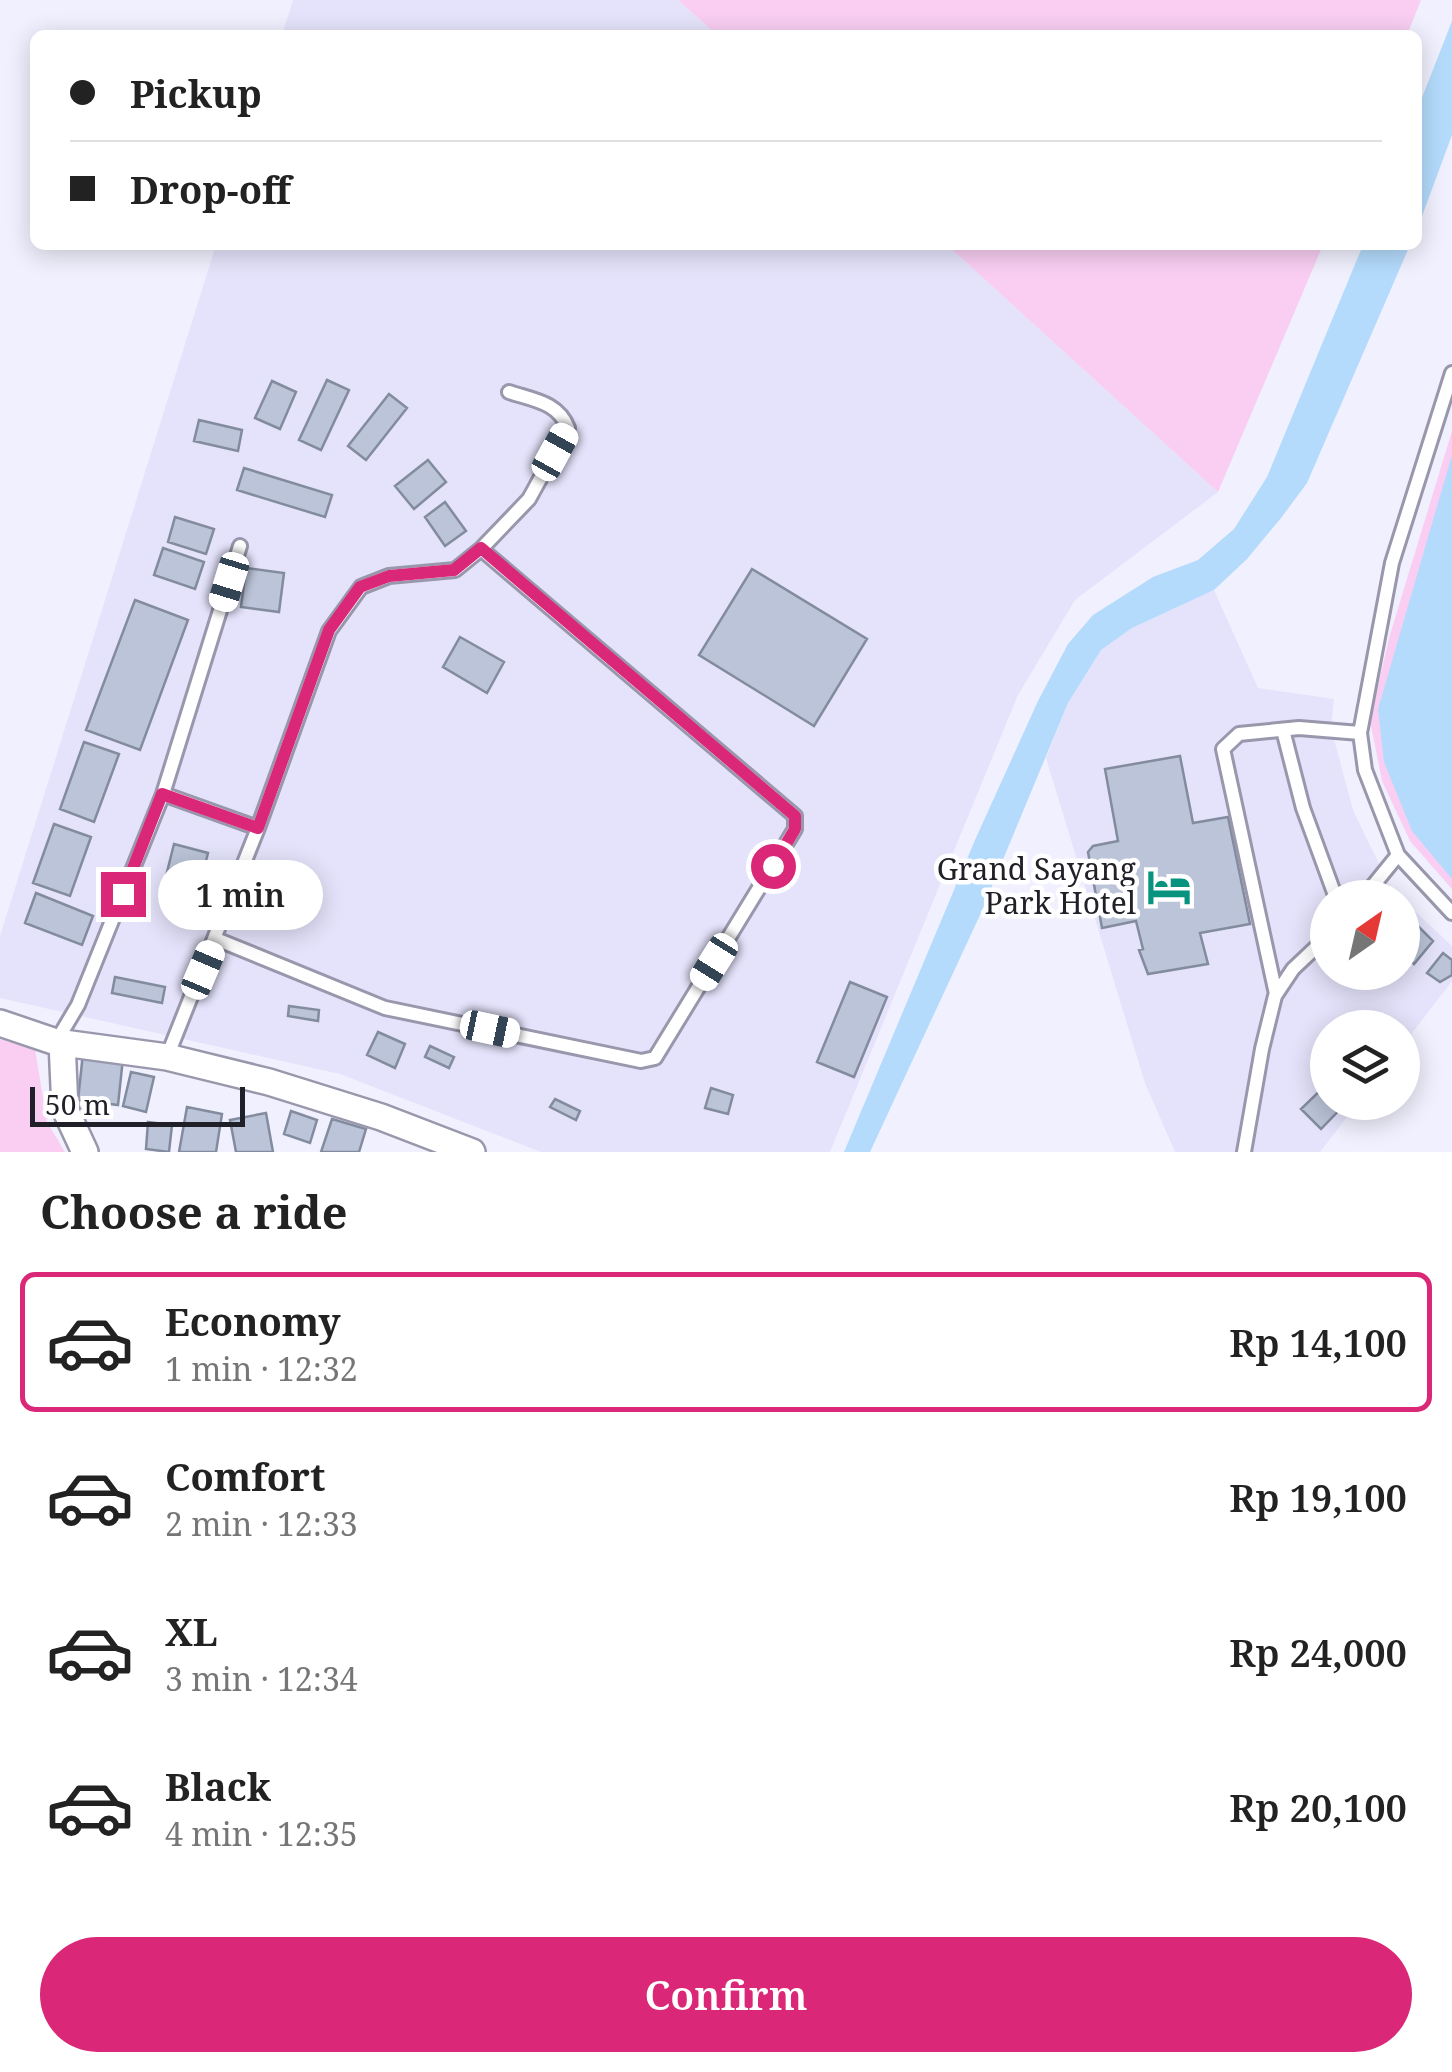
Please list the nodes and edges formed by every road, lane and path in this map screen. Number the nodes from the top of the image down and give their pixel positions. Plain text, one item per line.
1 (1452, 373) edge
2 (509, 392) dead end
3 (240, 546) dead end
4 (481, 548) junction
5 (1283, 730) junction
6 (1360, 733) junction
7 (162, 794) junction
8 (258, 828) junction
9 (1398, 854) junction
10 (1329, 880) edge
11 (1378, 880) edge
12 (1452, 913) edge
13 (216, 939) junction
14 (1310, 953) edge
15 (1276, 994) junction
16 (0, 1023) edge
17 (59, 1042) junction
18 (167, 1057) junction
19 (84, 1152) edge
20 (472, 1152) edge
21 (1244, 1152) edge

1 - 6 lane
2 - 4 lane
3 - 7 lane
4 - 8 lane
4 - 13 lane
5 - 6 lane
5 - 10 lane
5 - 15 lane
6 - 9 lane
7 - 8 lane
7 - 17 lane
8 - 13 lane
9 - 11 lane
9 - 12 lane
13 - 18 lane
14 - 15 lane
15 - 21 lane
16 - 17 street
17 - 18 street
17 - 19 street
18 - 20 street

